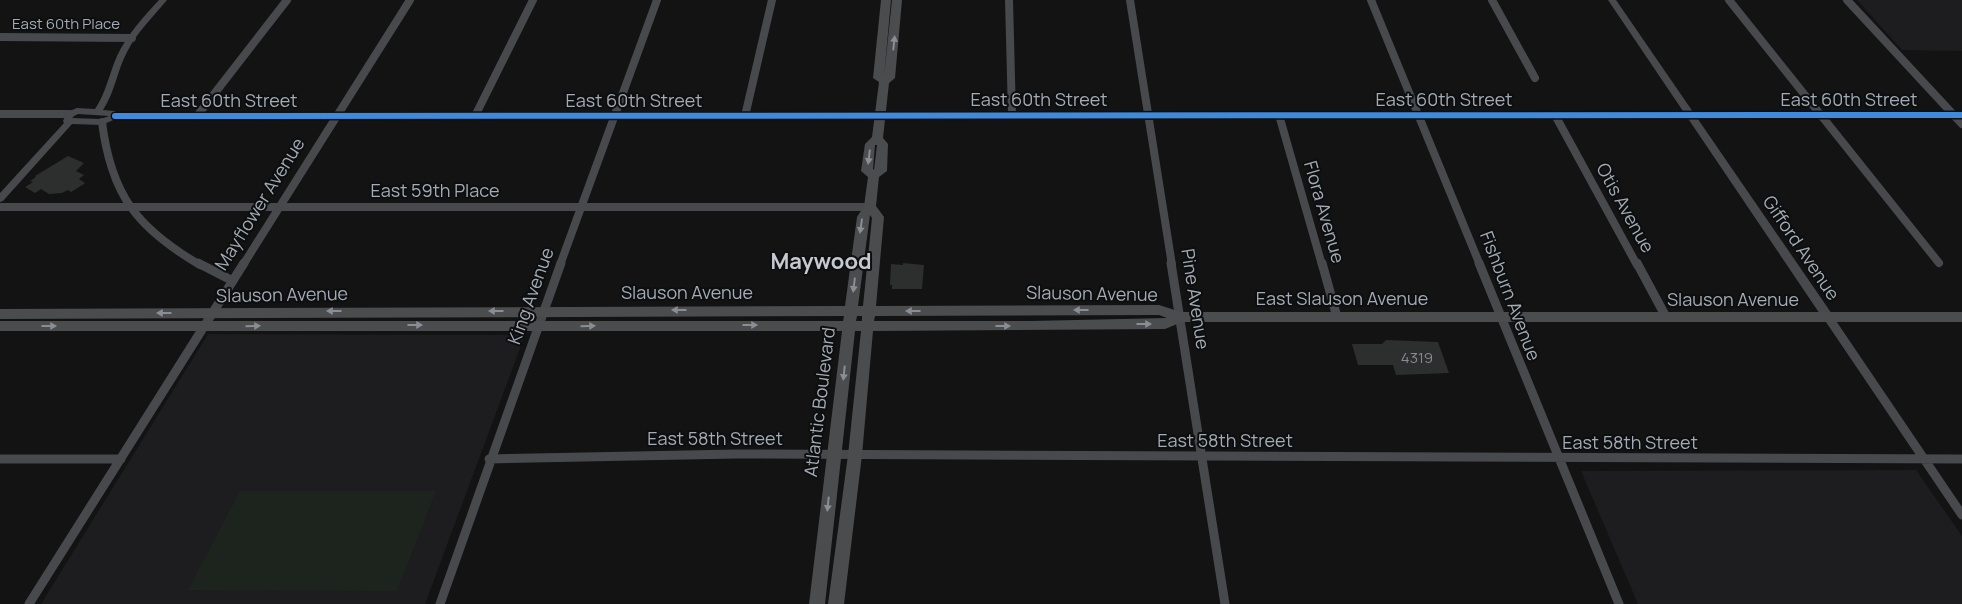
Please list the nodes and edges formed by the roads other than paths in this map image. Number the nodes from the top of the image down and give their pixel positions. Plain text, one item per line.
1 (162, 0) edge
2 (287, 0) edge
3 (410, 0) edge
4 (533, 0) edge
5 (657, 0) edge
6 (772, 0) edge
7 (886, 0) edge
8 (897, 0) edge
9 (1009, 0) edge
10 (1130, 0) edge
11 (1371, 0) edge
12 (1492, 0) edge
13 (1612, 0) edge
14 (1729, 0) edge
15 (1847, 0) edge
16 (0, 37) edge
17 (132, 38) junction
18 (1535, 78) dead end
19 (884, 81) junction
20 (97, 112) junction
21 (0, 114) edge
22 (1012, 115) junction
23 (1149, 115) junction
24 (1279, 115) junction
25 (1419, 115) junction
26 (1555, 115) junction
27 (1690, 115) junction
28 (1821, 115) junction
29 (1958, 115) edge
30 (116, 116) junction
31 (197, 116) junction
32 (336, 116) junction
33 (475, 116) junction
34 (614, 116) junction
35 (745, 116) junction
36 (880, 116) junction
37 (69, 118) junction
38 (102, 122) junction
39 (1962, 124) edge
40 (0, 199) edge
41 (0, 207) edge
42 (128, 207) junction
43 (279, 207) junction
44 (583, 207) junction
45 (870, 207) junction
46 (1939, 263) dead end
47 (233, 281) junction
48 (545, 311) junction
49 (850, 311) junction
50 (870, 311) junction
51 (213, 313) junction
52 (0, 314) edge
53 (1181, 317) junction
54 (1337, 317) junction
55 (1666, 317) junction
56 (1828, 317) junction
57 (1962, 317) edge
58 (1503, 318) junction
59 (0, 326) edge
60 (204, 326) junction
61 (539, 326) junction
62 (849, 326) junction
63 (868, 326) junction
64 (834, 455) junction
65 (855, 455) junction
66 (1202, 457) junction
67 (1924, 458) junction
68 (0, 459) edge
69 (121, 459) junction
70 (489, 459) junction
71 (1559, 459) junction
72 (1962, 459) edge
73 (1962, 515) edge
74 (29, 604) edge
75 (440, 604) edge
76 (817, 604) edge
77 (836, 604) edge
78 (1225, 604) edge
79 (1619, 604) edge

1 - 17 street
2 - 31 street
3 - 32 street, Mayflower Avenue
4 - 33 street
5 - 34 street, King Avenue
6 - 35 street
7 - 19 main road, Atlantic Boulevard
19 -> 8 main road, Atlantic Boulevard
9 - 22 street
10 - 23 street, Pine Avenue
11 - 25 street, Fishburn Avenue
12 - 18 street
13 - 27 street, Gifford Avenue
14 - 28 street
15 - 29 street
16 - 17 street, East 60th Place
17 - 20 street
19 - 36 main road, Atlantic Boulevard
20 - 30 street, East 60th Street
20 - 37 street, East 60th Street
21 - 37 street, East 60th Street
22 - 23 street, East 60th Street
22 - 36 street, East 60th Street
23 - 24 street, East 60th Street
23 - 53 street, Pine Avenue
24 - 25 street, East 60th Street
24 - 54 street, Flora Avenue
25 - 26 street, East 60th Street
25 - 58 street, Fishburn Avenue
26 - 27 street, East 60th Street
26 - 55 street, Otis Avenue
27 - 28 street, East 60th Street
27 - 56 street, Gifford Avenue
28 - 29 street, East 60th Street
28 - 46 street
29 - 39 street
30 - 31 street, East 60th Street
30 - 38 street, East 60th Street
31 - 32 street, East 60th Street
32 - 33 street, East 60th Street
32 - 43 street, Mayflower Avenue
33 - 34 street, East 60th Street
34 - 35 street, East 60th Street
34 - 44 street, King Avenue
35 - 36 street, East 60th Street
36 - 45 main road, Atlantic Boulevard
37 - 38 street, East 60th Street
37 - 40 street
38 - 42 street
41 - 42 street, East 59th Place
42 - 43 street, East 59th Place
42 - 47 street
43 - 44 street, East 59th Place
43 - 47 street, Mayflower Avenue
44 - 45 street, East 59th Place
44 - 48 street, King Avenue
45 -> 49 main road, Atlantic Boulevard
45 - 50 main road, Atlantic Boulevard
47 - 51 street, Mayflower Avenue
49 -> 48 main road, Slauson Avenue
48 -> 51 main road, Slauson Avenue
48 - 61 street, King Avenue
49 - 50 main road, Slauson Avenue
49 - 62 main road, Atlantic Boulevard
53 -> 50 main road, Slauson Avenue
50 - 63 main road, Atlantic Boulevard
51 -> 52 main road, Slauson Avenue
51 - 60 street, Mayflower Avenue
53 - 54 main road, East Slauson Avenue
63 -> 53 main road, Slauson Avenue
53 - 66 street, Pine Avenue
54 - 58 main road, East Slauson Avenue
55 - 56 main road, Slauson Avenue
55 - 58 main road, Slauson Avenue
56 - 57 main road, Slauson Avenue
56 - 67 street, Gifford Avenue
58 - 71 street, Fishburn Avenue
59 -> 60 main road, Slauson Avenue
60 -> 61 main road, Slauson Avenue
60 - 69 street, Mayflower Avenue
61 -> 62 main road, Slauson Avenue
61 - 70 street, King Avenue
62 - 63 main road, Slauson Avenue
62 -> 64 main road, Atlantic Boulevard
63 - 65 main road, Atlantic Boulevard
64 - 65 street, East 58th Street
64 - 70 street, East 58th Street
64 -> 76 main road, Atlantic Boulevard
65 - 66 street, East 58th Street
65 - 77 main road, Atlantic Boulevard
66 - 71 street, East 58th Street
66 - 78 street, Pine Avenue
67 - 71 street, East 58th Street
67 - 72 street, East 58th Street
67 - 73 street, Gifford Avenue
68 - 69 street
69 - 74 street, Mayflower Avenue
70 - 75 street, King Avenue
71 - 79 street, Fishburn Avenue

